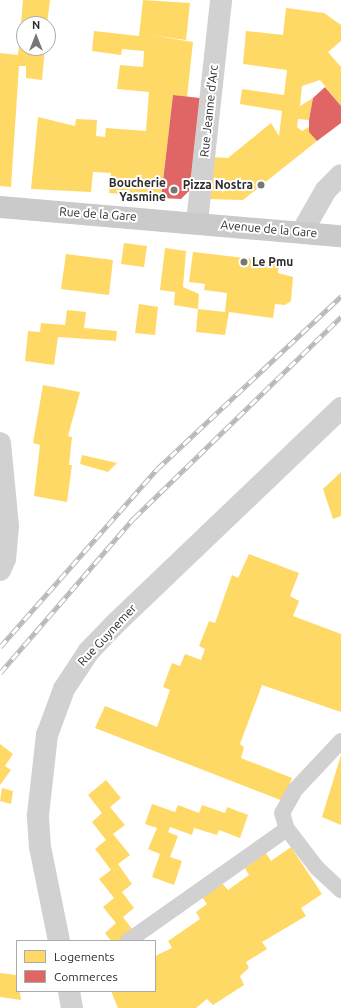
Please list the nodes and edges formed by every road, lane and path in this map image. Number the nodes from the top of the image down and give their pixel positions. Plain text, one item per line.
1 (221, 0) edge
2 (341, 175) edge
3 (0, 207) edge
4 (197, 222) junction
5 (302, 232) junction
6 (341, 236) edge
7 (341, 408) edge
8 (0, 443) edge
9 (0, 570) edge
10 (341, 741) edge
11 (287, 829) junction
12 (341, 890) edge
13 (58, 940) edge
14 (129, 940) edge
15 (69, 992) edge
16 (72, 1008) edge

1 - 4 street, Rue Jeanne d'Arc
2 - 5 street
3 - 4 main road, Rue de la Gare
4 - 5 main road, Avenue de la Gare
5 - 6 main road, Avenue de la Gare
7 - 13 street, Rue Guynemer
8 - 9 street
10 - 11 lane
11 - 12 lane
11 - 14 lane
15 - 16 street

